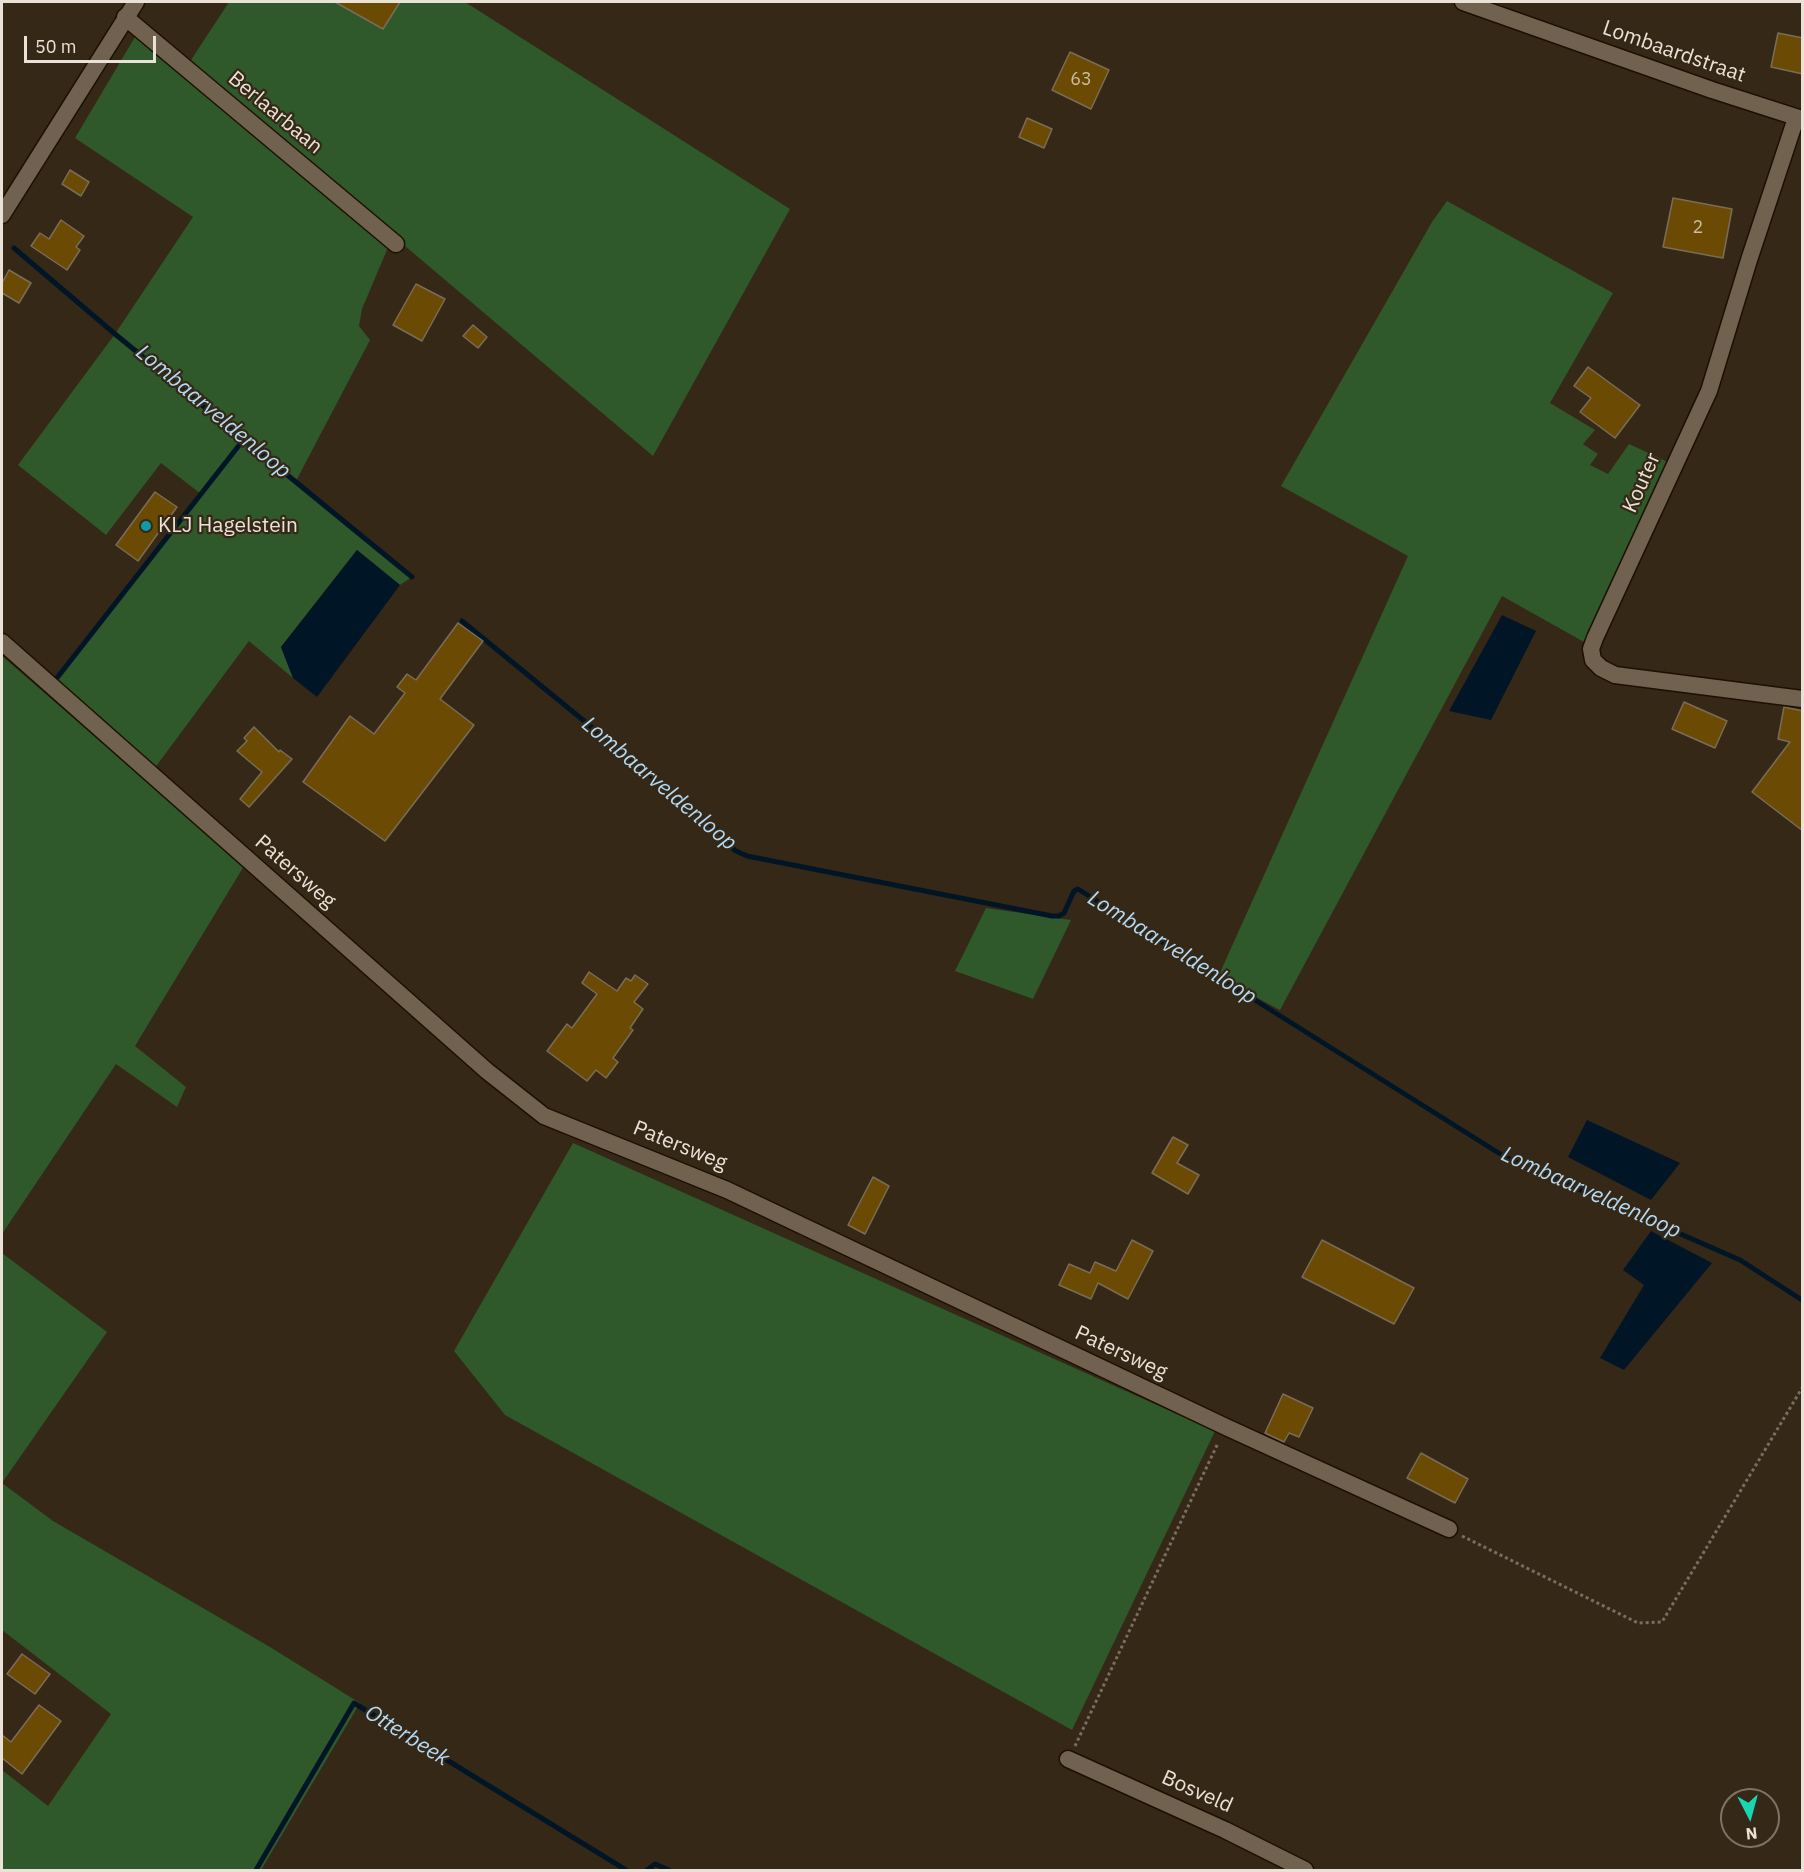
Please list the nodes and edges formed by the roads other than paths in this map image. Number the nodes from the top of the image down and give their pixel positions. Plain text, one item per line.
1 (136, 2) edge
2 (1463, 2) edge
3 (125, 17) junction
4 (1799, 118) edge
5 (2, 215) edge
6 (396, 244) dead end
7 (2, 642) edge
8 (1803, 699) edge
9 (1449, 1529) road end
10 (1068, 1759) road end
11 (1305, 1870) edge

1 - 3 street
2 - 4 street, Lombaardstraat
3 - 5 street
3 - 6 street, Berlaarbaan
4 - 8 street, Kouter
7 - 9 street, Patersweg
10 - 11 street, Bosveld

